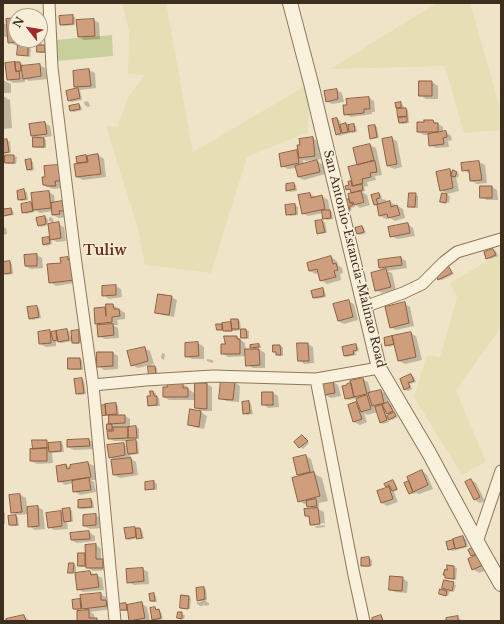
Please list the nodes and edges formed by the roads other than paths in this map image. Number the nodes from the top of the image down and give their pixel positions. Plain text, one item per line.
1 (49, 3) edge
2 (290, 3) edge
3 (501, 239) edge
4 (364, 306) junction
5 (379, 368) junction
6 (316, 379) junction
7 (93, 386) junction
8 (501, 471) edge
9 (477, 542) junction
10 (501, 584) edge
11 (116, 621) edge
12 (364, 621) edge

1 - 7 street
2 - 4 street, San Antonio-Estancia-Malinao Road
3 - 4 street
4 - 5 street, San Antonio-Estancia-Malinao Road
5 - 6 street
5 - 9 street, San Antonio-Estancia-Malinao Road
6 - 7 street
6 - 12 street
7 - 11 street
8 - 9 street
9 - 10 street, San Antonio-Estancia-Malinao Road

